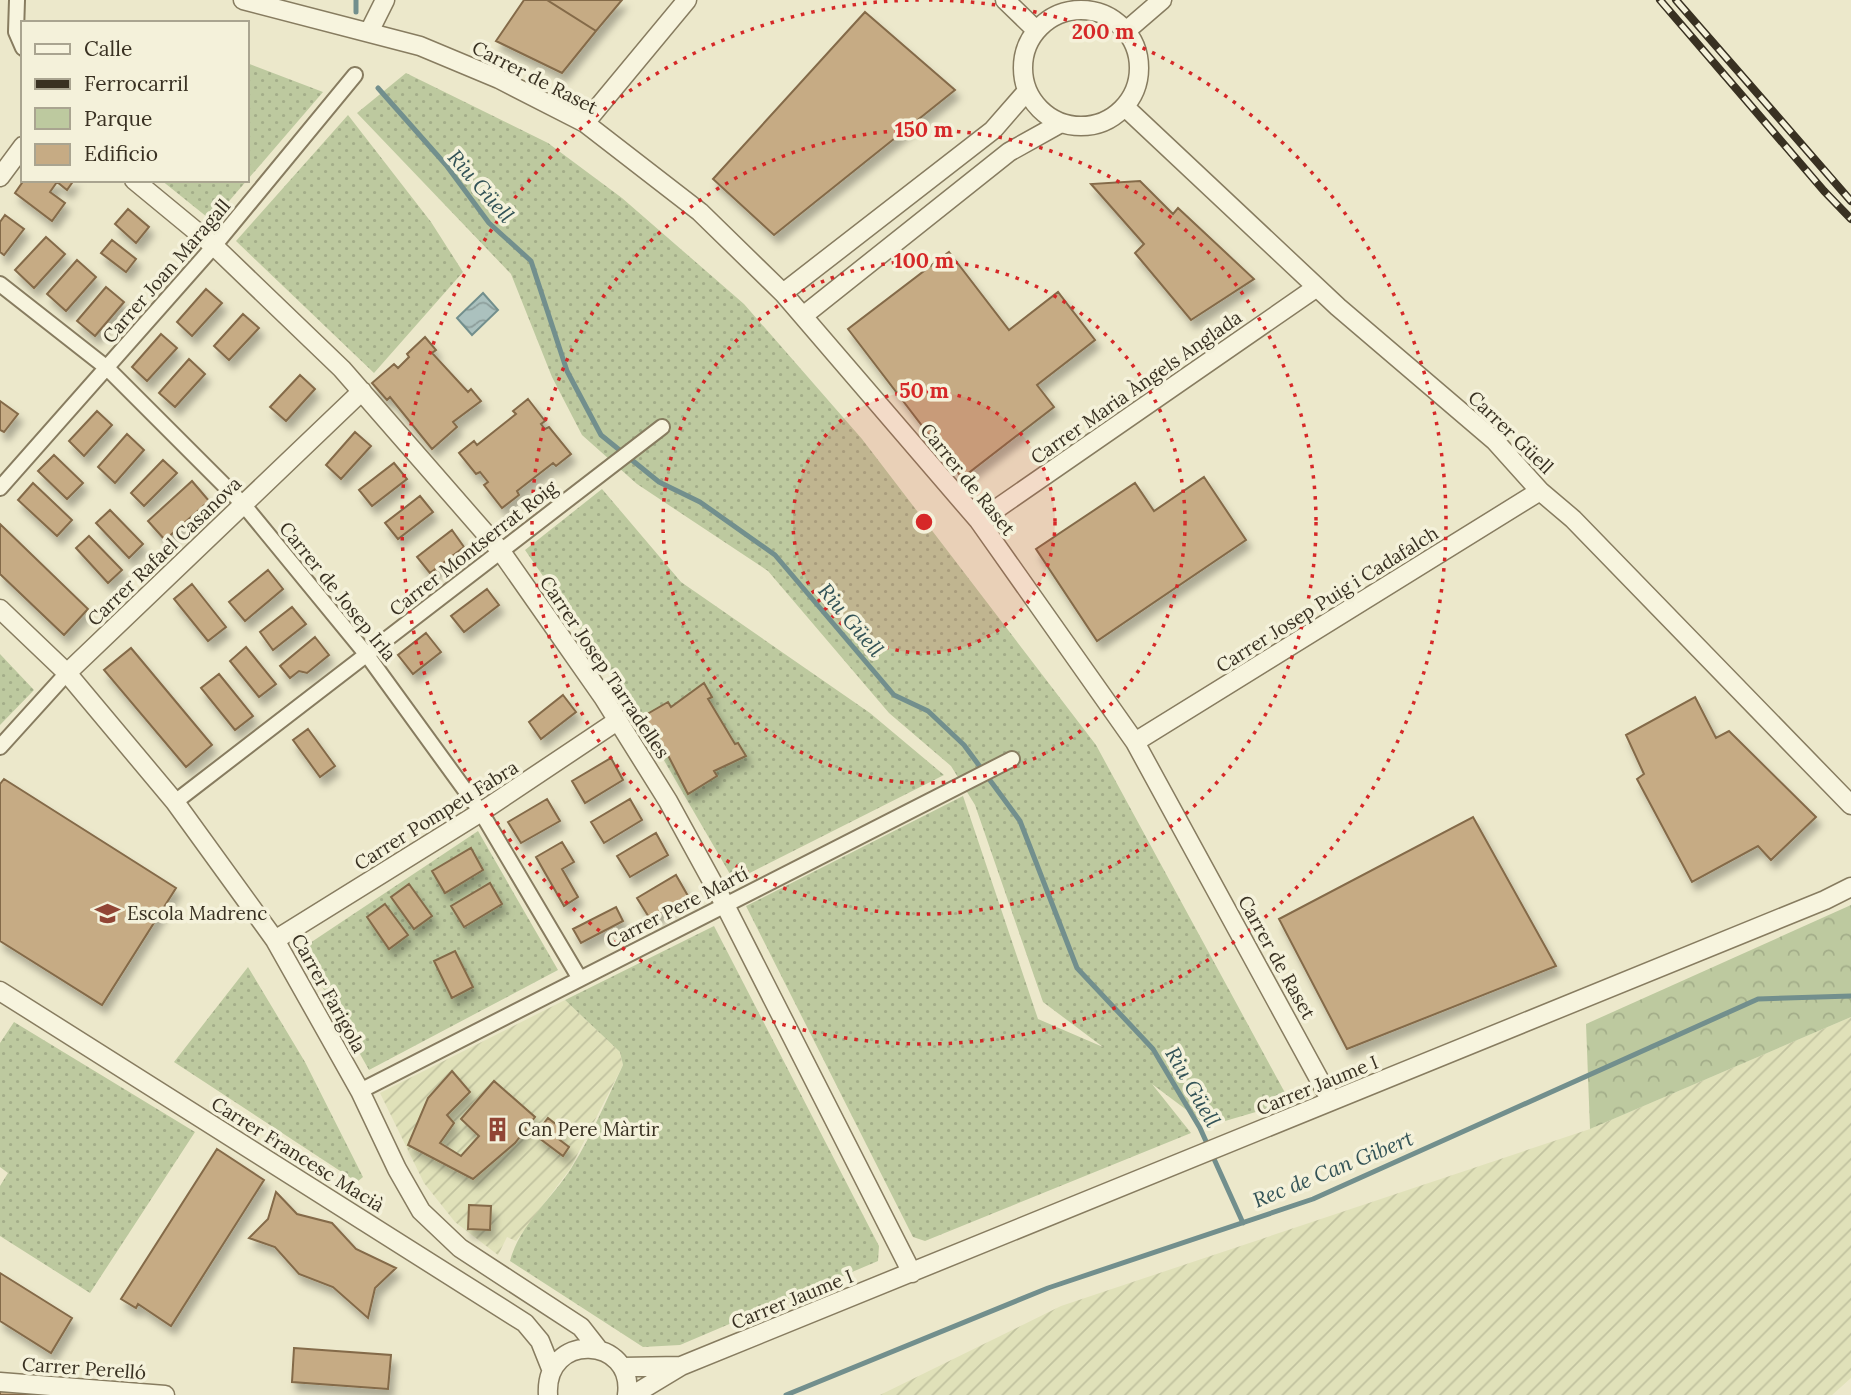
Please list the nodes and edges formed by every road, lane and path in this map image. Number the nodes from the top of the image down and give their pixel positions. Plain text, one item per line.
1 (17, 0) edge
2 (243, 0) edge
3 (385, 0) edge
4 (687, 0) edge
5 (1005, 0) edge
6 (1162, 0) edge
7 (370, 30) junction
8 (1037, 30) junction
9 (1126, 31) junction
10 (21, 43) edge
11 (355, 75) dead end
12 (1027, 91) junction
13 (1125, 107) junction
14 (1061, 122) junction
15 (585, 123) junction
16 (21, 149) edge
17 (0, 177) edge
18 (136, 182) edge
19 (214, 246) junction
20 (0, 284) edge
21 (1317, 287) junction
22 (783, 293) junction
23 (803, 316) junction
24 (107, 368) junction
25 (362, 391) junction
26 (662, 427) dead end
27 (0, 488) edge
28 (1540, 491) junction
29 (243, 504) junction
30 (979, 521) junction
31 (500, 550) junction
32 (0, 609) edge
33 (368, 655) junction
34 (67, 673) junction
35 (617, 722) junction
36 (1135, 742) junction
37 (0, 747) edge
38 (1012, 759) dead end
39 (175, 802) junction
40 (1851, 805) edge
41 (481, 812) junction
42 (1851, 887) edge
43 (725, 905) junction
44 (275, 940) junction
45 (579, 979) junction
46 (2, 997) edge
47 (360, 1091) junction
48 (1331, 1101) junction
49 (912, 1273) junction
50 (599, 1350) junction
51 (681, 1366) junction
52 (622, 1367) junction
53 (552, 1371) junction
54 (0, 1382) edge
55 (165, 1395) edge
56 (548, 1395) edge
57 (627, 1395) edge
58 (633, 1395) edge

1 - 10 street
2 - 7 street, Carrer de Raset
3 - 7 street
4 - 15 street
5 - 8 street
6 - 9 street
7 - 15 street, Carrer de Raset
8 - 9 street
8 - 12 street
9 - 13 street
11 - 19 street, Carrer Joan Maragall
12 - 14 street
12 - 22 street
13 - 14 street
13 - 21 street, Carrer Güell
14 - 23 street
15 - 22 street, Carrer de Raset
16 - 17 street
18 - 19 street, Carrer Josep Tarradelles
19 - 24 street, Carrer Joan Maragall
19 - 25 street, Carrer Josep Tarradelles
20 - 24 street, Carrer de Josep Irla
21 - 28 street, Carrer Güell
21 - 30 street, Carrer Maria Àngels Anglada
22 - 23 street, Carrer de Raset
23 - 30 street, Carrer de Raset
24 - 27 street, Carrer Joan Maragall
24 - 29 street, Carrer de Josep Irla
25 - 29 street, Carrer Rafael Casanova
25 - 31 street, Carrer Josep Tarradelles
26 - 31 street, Carrer Montserrat Roig
28 - 36 street, Carrer Josep Puig i Cadafalch
28 - 40 street, Carrer Güell
29 - 33 street, Carrer de Josep Irla
29 - 34 street, Carrer Rafael Casanova
30 - 36 street, Carrer de Raset
31 - 33 street, Carrer Montserrat Roig
31 - 35 street, Carrer Josep Tarradelles
32 - 34 street, Carrer Farigola
33 - 39 street, Carrer Montserrat Roig
33 - 41 street, Carrer de Josep Irla
34 - 37 street, Carrer Rafael Casanova
34 - 39 street, Carrer Farigola
35 - 41 street, Carrer Pompeu Fabra
35 - 43 street, Carrer Josep Tarradelles
36 - 48 street, Carrer de Raset
38 - 43 street, Carrer Pere Martí
39 - 44 street, Carrer Farigola
41 - 44 street, Carrer Pompeu Fabra
41 - 45 street, Carrer de Josep Irla
42 - 48 street, Carrer Jaume I
43 - 45 street, Carrer Pere Martí
43 - 49 street, Carrer Josep Tarradelles
44 - 47 street, Carrer Farigola
45 - 47 street, Carrer Pere Martí
46 - 53 street, Carrer Francesc Macià
47 - 50 street, Carrer Farigola
48 - 49 street, Carrer Jaume I
49 - 51 street, Carrer Jaume I
50 - 52 street, Carrer Farigola
50 - 53 street
51 - 52 street, Carrer Jaume I
51 - 58 street, Carrer Jaume I
52 - 57 street
53 - 56 street
54 - 55 street, Carrer Perelló

